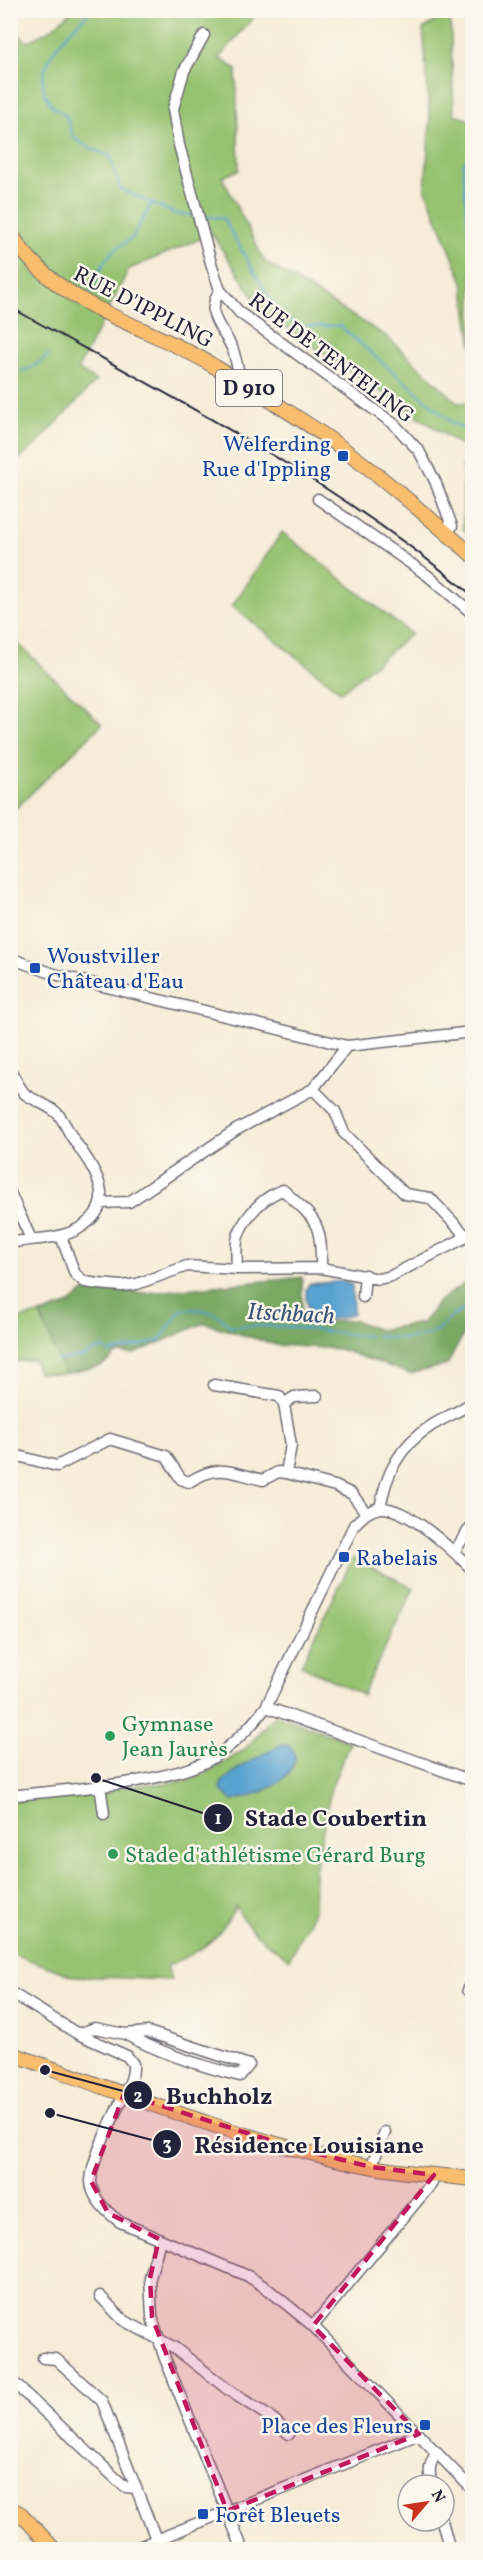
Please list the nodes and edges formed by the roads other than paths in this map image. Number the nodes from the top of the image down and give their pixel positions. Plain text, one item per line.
1 (204, 35) dead end
2 (10, 232) edge
3 (220, 290) junction
4 (240, 382) junction
5 (318, 499) dead end
6 (447, 533) junction
7 (472, 555) edge
8 (472, 613) edge
9 (10, 958) edge
10 (472, 1032) edge
11 (347, 1046) junction
12 (10, 1070) edge
13 (313, 1089) junction
14 (10, 1193) edge
15 (101, 1203) junction
16 (470, 1235) edge
17 (61, 1236) junction
18 (30, 1239) junction
19 (10, 1243) edge
20 (321, 1268) junction
21 (237, 1269) junction
22 (365, 1275) junction
23 (363, 1297) dead end
24 (214, 1385) dead end
25 (317, 1396) dead end
26 (472, 1402) edge
27 (284, 1404) junction
28 (10, 1454) edge
29 (286, 1473) junction
30 (380, 1508) junction
31 (366, 1513) junction
32 (472, 1525) edge
33 (454, 1552) junction
34 (472, 1569) edge
35 (266, 1707) junction
36 (472, 1781) edge
37 (100, 1785) junction
38 (10, 1796) edge
39 (104, 1814) dead end
40 (10, 1992) edge
41 (78, 2034) junction
42 (124, 2034) junction
43 (10, 2053) edge
44 (124, 2094) junction
45 (385, 2132) dead end
46 (371, 2167) junction
47 (434, 2175) junction
48 (472, 2179) edge
49 (160, 2240) junction
50 (100, 2296) dead end
51 (312, 2326) junction
52 (158, 2339) junction
53 (43, 2358) dead end
54 (15, 2384) dead end
55 (289, 2434) dead end
56 (419, 2434) junction
57 (436, 2452) junction
58 (429, 2473) edge
59 (136, 2488) junction
60 (472, 2489) edge
61 (10, 2510) edge
62 (227, 2511) junction
63 (445, 2533) edge
64 (156, 2539) junction
65 (46, 2550) edge
66 (55, 2550) edge
67 (131, 2550) edge
68 (243, 2550) edge
69 (450, 2550) edge

1 - 3 street, RUE DE TENTELING
2 - 4 main road, RUE D'IPPLING / D 910
3 - 4 street
3 - 6 street, RUE DE TENTELING
4 - 6 main road, RUE D'IPPLING / D 910
5 - 8 street
6 - 7 main road, RUE D'IPPLING / D 910
9 - 11 street
10 - 11 street
11 - 13 street
12 - 15 street
13 - 15 street
13 - 16 street
14 - 18 street
15 - 17 street
16 - 22 street
17 - 18 street
17 - 21 street
18 - 19 street
20 - 21 street
20 - 21 street
20 - 22 street
22 - 23 street
24 - 27 street
25 - 27 street
26 - 30 street
27 - 29 street
28 - 29 street
29 - 31 street
30 - 31 street
30 - 33 street
31 - 35 street
32 - 33 street
33 - 34 street
35 - 36 street
35 - 37 street
37 - 38 street
37 - 39 street
40 - 41 street
41 - 42 street
41 - 44 street
42 - 42 street
43 - 44 main road
44 - 46 main road
44 - 49 street
45 - 46 street
46 - 47 main road
47 - 48 main road
47 - 51 street
49 - 51 street
49 - 52 street
50 - 52 street
51 - 56 street
52 - 55 street
52 - 62 street
53 - 59 street
54 - 59 street
56 - 57 street
56 - 62 street
57 - 58 street
57 - 60 street
59 - 64 street
61 - 65 main road
61 - 66 main road
62 - 64 street
62 - 68 street
63 - 69 street
64 - 67 street

